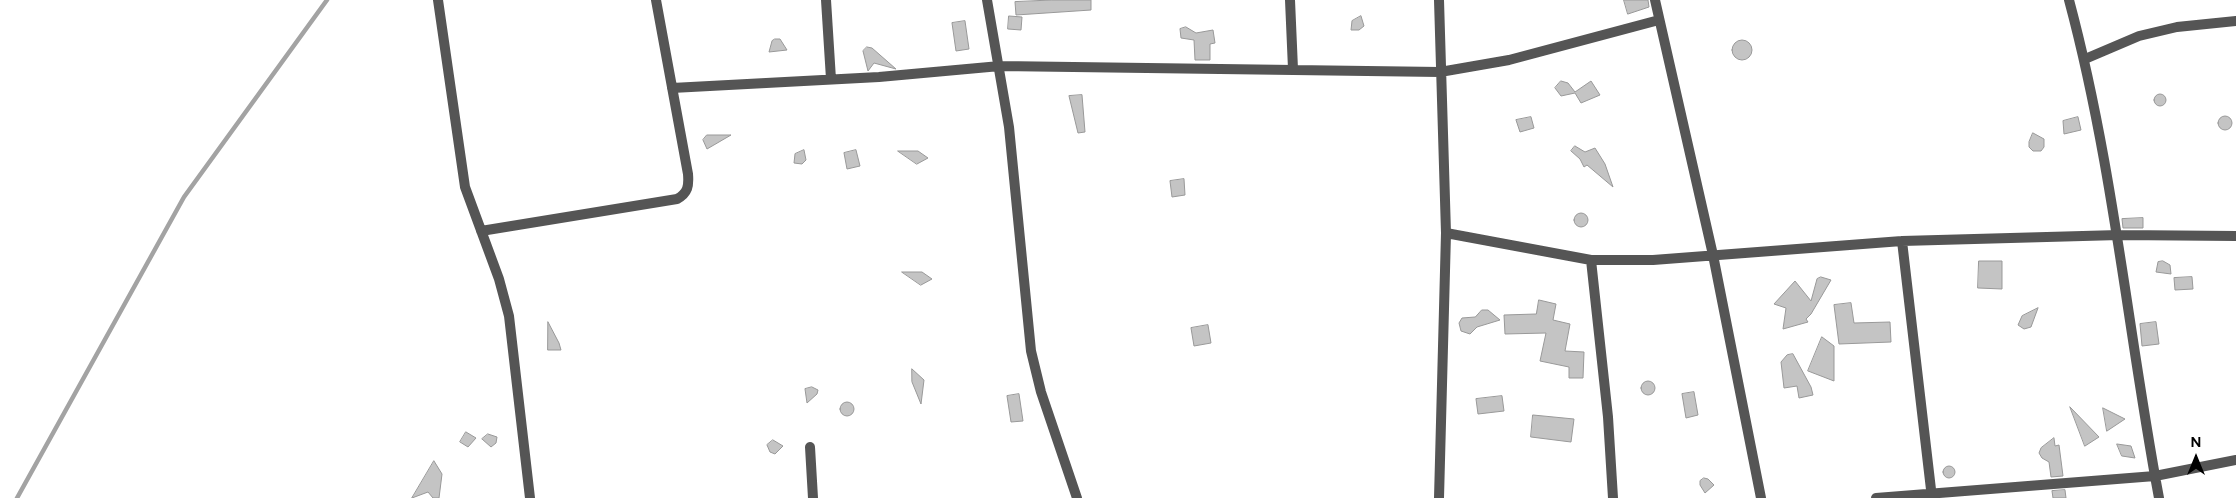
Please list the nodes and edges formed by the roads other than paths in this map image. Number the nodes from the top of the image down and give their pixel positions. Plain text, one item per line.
1 (438, 0) edge
2 (656, 0) edge
3 (826, 0) edge
4 (987, 0) edge
5 (1290, 0) edge
6 (1440, 0) edge
7 (1655, 0) edge
8 (2069, 0) edge
9 (1659, 20) junction
10 (2236, 21) edge
11 (2085, 59) junction
12 (1000, 66) junction
13 (1292, 69) junction
14 (1440, 72) junction
15 (831, 79) junction
16 (672, 88) junction
17 (482, 231) junction
18 (1446, 233) junction
19 (2119, 235) junction
20 (2236, 236) edge
21 (1902, 241) junction
22 (1713, 255) junction
23 (1591, 260) junction
24 (810, 447) dead end
25 (2236, 460) edge
26 (2154, 476) junction
27 (1932, 496) edge
28 (530, 498) edge
29 (813, 498) edge
30 (1077, 498) edge
31 (1439, 498) edge
32 (1613, 498) edge
33 (1761, 498) edge
34 (1876, 498) edge
35 (2159, 498) edge

1 - 17 street
2 - 16 street
3 - 15 street
4 - 12 street
5 - 13 street
6 - 14 street
7 - 9 street
8 - 11 street
9 - 14 street
9 - 22 street
10 - 11 street
11 - 19 street
12 - 13 street
12 - 15 street
12 - 30 street
13 - 14 street
14 - 18 street
15 - 16 street
16 - 17 street
17 - 28 street
18 - 23 street
18 - 31 street
19 - 20 street
19 - 21 street
19 - 26 street
21 - 22 street
21 - 27 street
22 - 23 street
22 - 33 street
23 - 32 street
24 - 29 street
25 - 26 street
26 - 27 street
26 - 35 street
27 - 34 street

